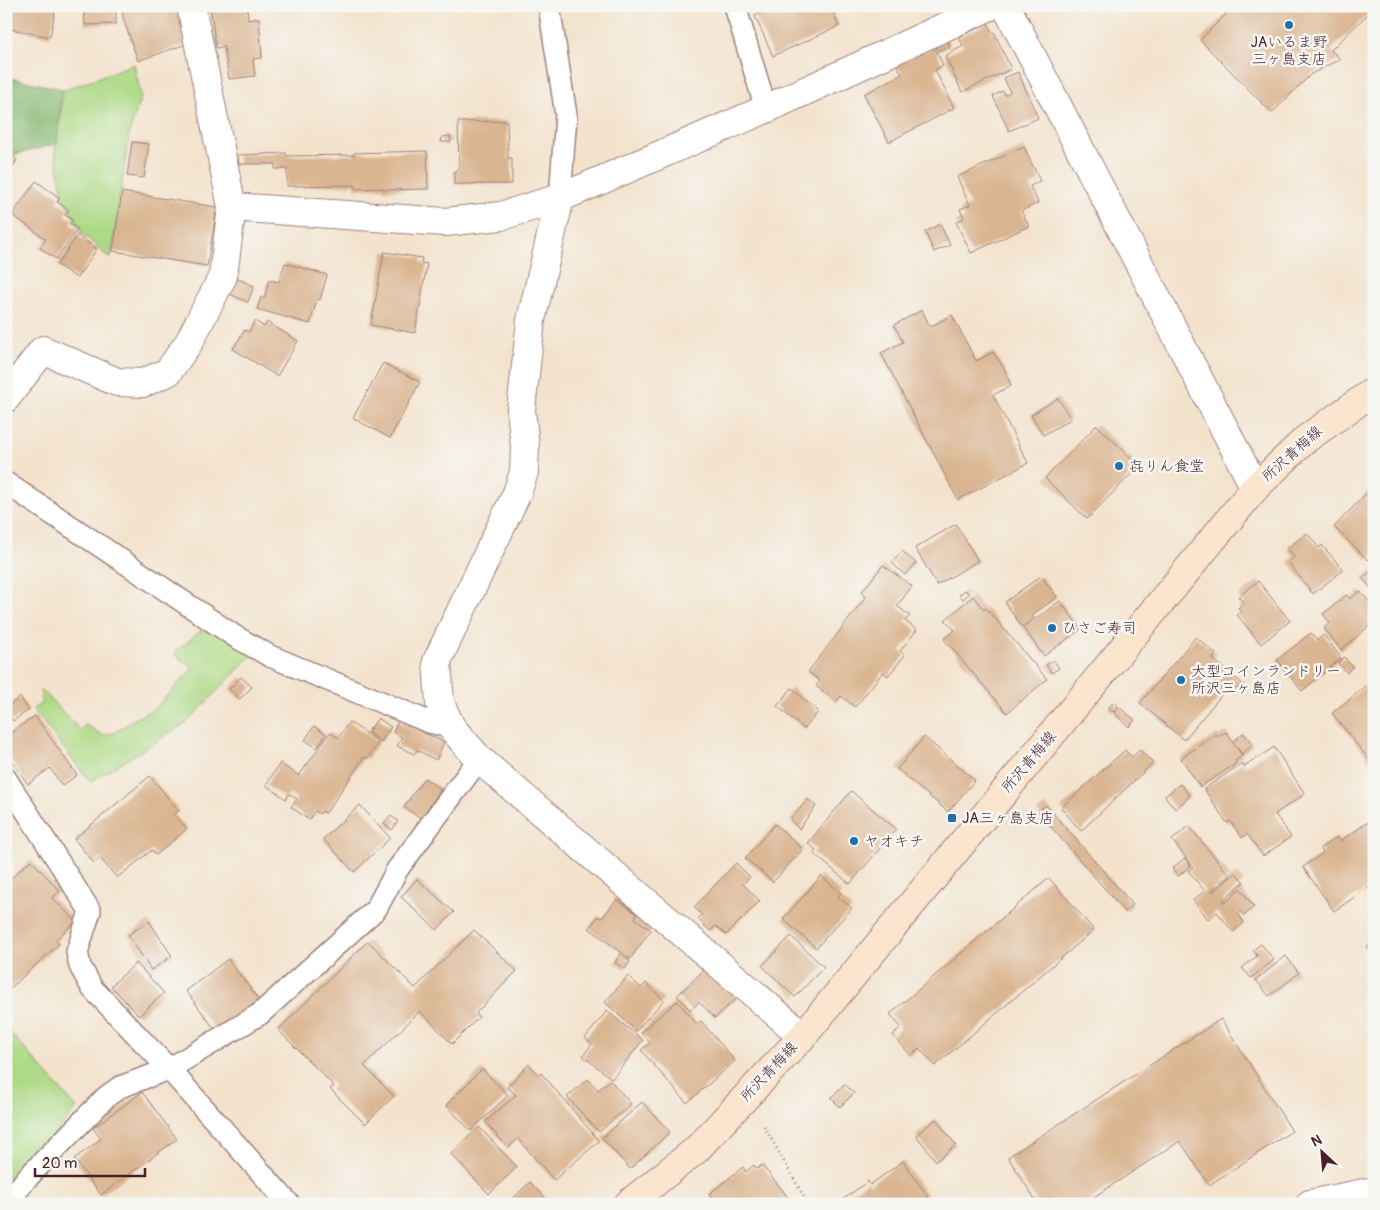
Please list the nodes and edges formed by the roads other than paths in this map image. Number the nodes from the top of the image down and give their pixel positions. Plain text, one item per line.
1 (191, 6) edge
2 (549, 6) edge
3 (735, 6) edge
4 (990, 6) edge
5 (1006, 6) edge
6 (766, 109) junction
7 (560, 198) junction
8 (232, 207) junction
9 (1374, 390) edge
10 (6, 398) edge
11 (6, 483) edge
12 (1255, 488) junction
13 (451, 727) junction
14 (479, 759) junction
15 (6, 779) edge
16 (803, 1036) junction
17 (169, 1069) junction
18 (1374, 1191) edge
19 (635, 1201) edge
20 (7, 1204) edge
21 (289, 1204) edge
22 (1310, 1204) edge

1 - 8 street
2 - 7 lane
3 - 6 lane
4 - 6 street
5 - 12 street
6 - 7 street
7 - 8 street
7 - 13 street
8 - 10 street
9 - 12 main road, 所沢青梅線
11 - 13 lane
12 - 16 main road, 所沢青梅線
13 - 14 street
14 - 16 street
14 - 17 lane
15 - 17 lane
16 - 19 main road, 所沢青梅線
17 - 20 lane
17 - 21 lane
18 - 22 street

